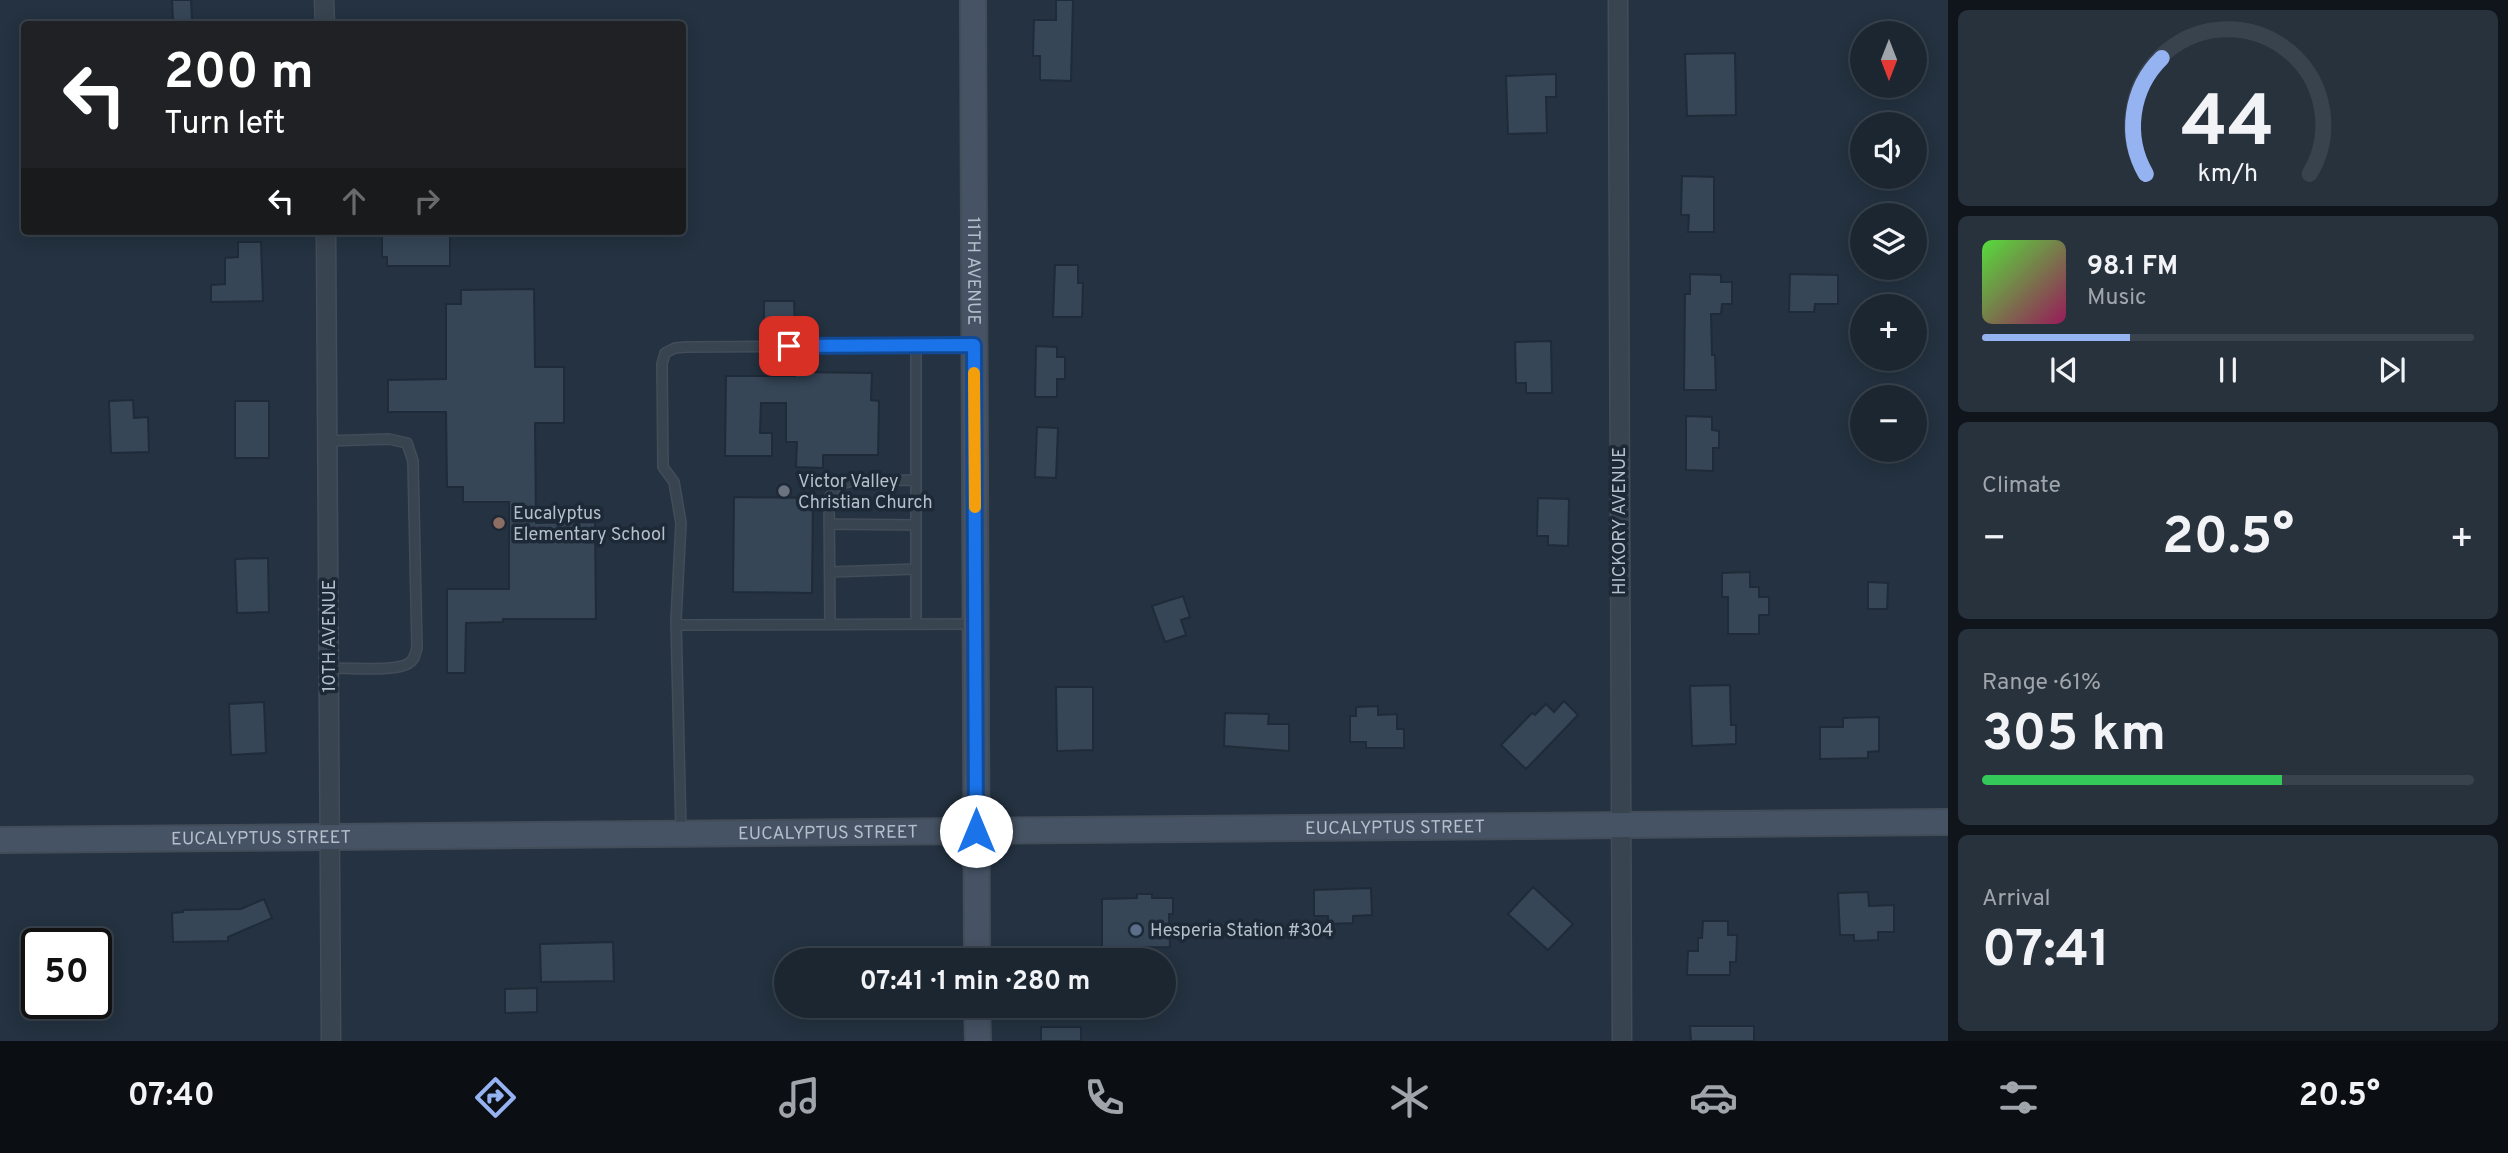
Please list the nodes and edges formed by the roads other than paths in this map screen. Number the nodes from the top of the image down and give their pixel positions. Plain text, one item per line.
1 (324, 0) edge
2 (973, 0) edge
3 (1618, 0) edge
4 (325, 21) edge
5 (326, 235) edge
6 (916, 345) junction
7 (974, 345) junction
8 (327, 441) junction
9 (916, 480) junction
10 (829, 524) junction
11 (916, 525) junction
12 (916, 569) junction
13 (830, 572) junction
14 (831, 624) junction
15 (916, 624) junction
16 (975, 624) junction
17 (676, 625) junction
18 (329, 668) junction
19 (1948, 822) edge
20 (1619, 825) junction
21 (976, 831) junction
22 (681, 834) junction
23 (330, 837) junction
24 (0, 840) edge
25 (977, 948) edge
26 (977, 1018) edge
27 (331, 1041) edge
28 (978, 1041) edge
29 (1622, 1041) edge

1 - 4 street
2 - 7 main road, 11TH AVENUE
3 - 20 street, HICKORY AVENUE
5 - 8 street, 10TH AVENUE
6 - 7 lane
6 - 9 lane
6 - 17 lane
7 - 16 main road, 11TH AVENUE
8 - 18 street, 10TH AVENUE
8 - 18 lane
9 - 10 lane
9 - 11 lane
10 - 11 lane
10 - 13 lane
11 - 12 lane
12 - 13 lane
12 - 15 lane
13 - 14 lane
14 - 15 lane
14 - 17 lane
15 - 16 lane
16 - 21 main road, 11TH AVENUE
17 - 22 lane
18 - 23 street, 10TH AVENUE
19 - 20 main road, EUCALYPTUS STREET
20 - 21 main road, EUCALYPTUS STREET
20 - 29 street, HICKORY AVENUE
21 - 22 main road, EUCALYPTUS STREET
21 - 25 main road, 11TH AVENUE
22 - 23 main road, EUCALYPTUS STREET
23 - 24 main road, EUCALYPTUS STREET
23 - 27 street, 10TH AVENUE
26 - 28 main road

